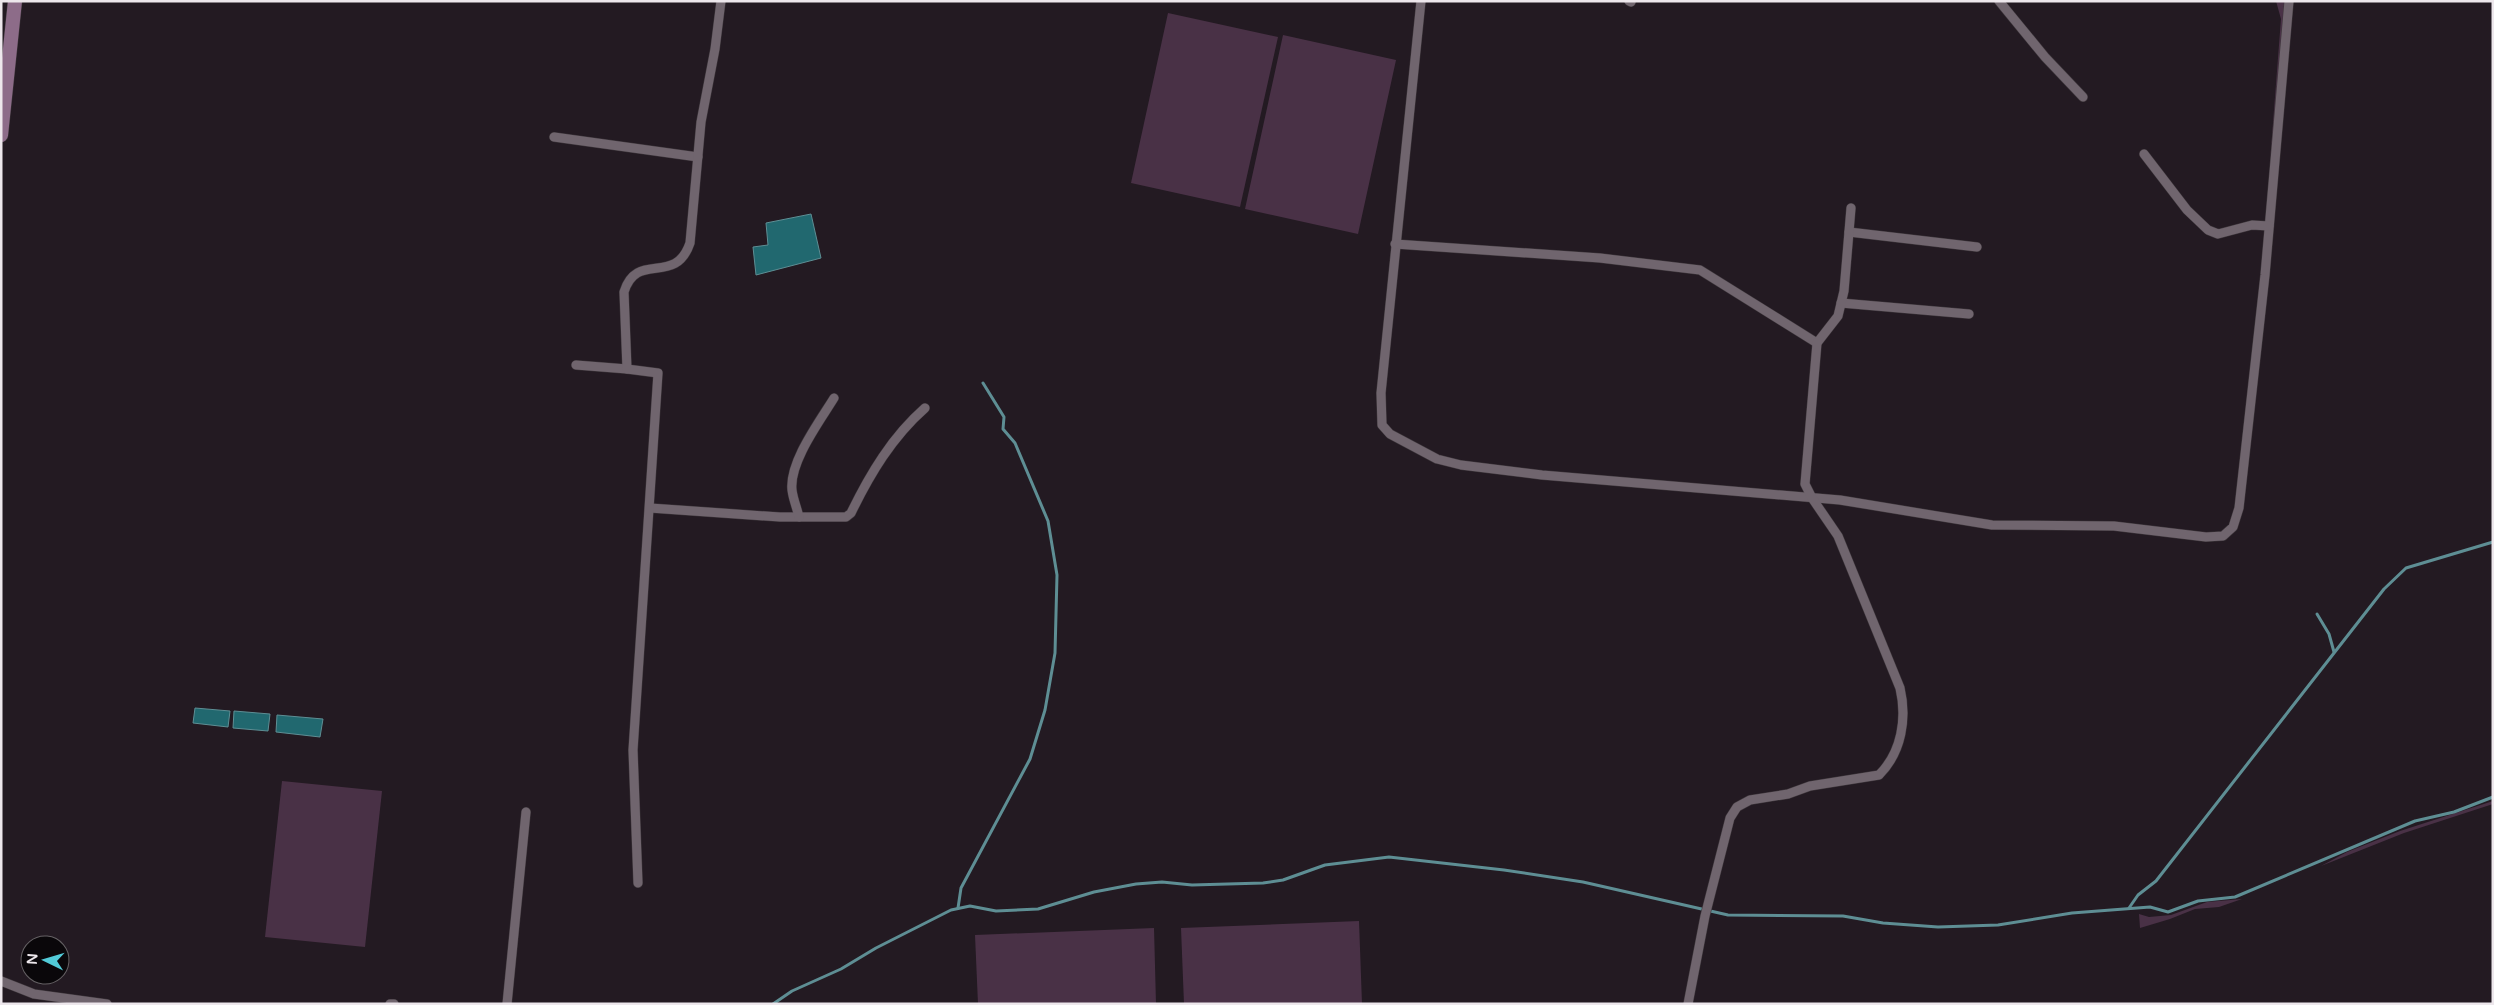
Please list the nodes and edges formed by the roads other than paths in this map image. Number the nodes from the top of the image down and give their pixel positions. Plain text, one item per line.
1 (15, 1) edge
2 (721, 1) edge
3 (1421, 1) edge
4 (1999, 1) edge
5 (2289, 1) edge
6 (2083, 97) dead end
7 (1, 135) edge
8 (554, 137) dead end
9 (2144, 154) dead end
10 (698, 156) junction
11 (1851, 208) dead end
12 (2269, 226) junction
13 (1849, 232) junction
14 (1395, 244) junction
15 (1977, 246) dead end
16 (1841, 303) junction
17 (1969, 314) dead end
18 (1817, 343) junction
19 (576, 365) dead end
20 (627, 369) junction
21 (834, 398) dead end
22 (925, 408) dead end
23 (1812, 498) junction
24 (650, 508) junction
25 (798, 517) junction
26 (526, 812) dead end
27 (638, 883) dead end
28 (1, 981) edge
29 (107, 1004) edge
30 (507, 1004) edge
31 (1688, 1004) edge

1 - 7 street
2 - 10 street
3 - 14 street
4 - 6 street
5 - 12 street
8 - 10 street
9 - 12 street
10 - 20 street
11 - 13 street
12 - 23 street
13 - 15 street
13 - 16 street
14 - 18 street
14 - 23 street
16 - 17 street
16 - 18 street
18 - 23 street
19 - 20 street
20 - 24 street
21 - 25 street
22 - 25 street
23 - 31 street
24 - 25 street
24 - 27 street
26 - 30 street
28 - 29 street

